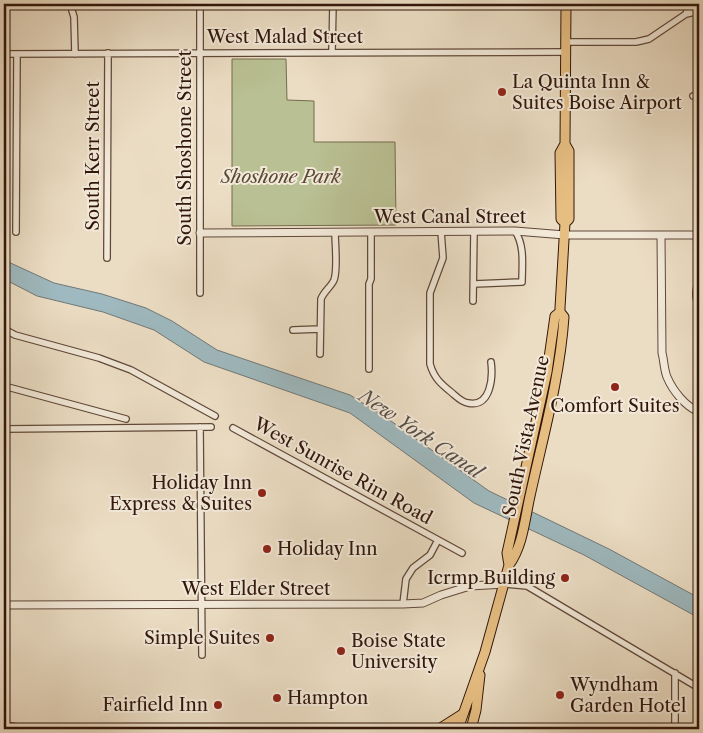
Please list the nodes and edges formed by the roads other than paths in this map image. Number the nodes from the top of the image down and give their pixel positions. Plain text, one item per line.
1 (70, 4) edge
2 (200, 4) edge
3 (332, 4) edge
4 (689, 4) edge
5 (566, 5) edge
6 (699, 11) edge
7 (686, 14) junction
8 (566, 42) junction
9 (200, 52) junction
10 (332, 52) junction
11 (566, 52) junction
12 (108, 53) junction
13 (4, 54) edge
14 (17, 54) junction
15 (75, 54) junction
16 (440, 231) junction
17 (474, 231) junction
18 (515, 231) junction
19 (16, 232) dead end
20 (335, 232) junction
21 (371, 232) junction
22 (200, 233) junction
23 (565, 235) junction
24 (661, 235) junction
25 (699, 235) edge
26 (108, 258) dead end
27 (699, 274) edge
28 (474, 284) junction
29 (200, 293) dead end
30 (473, 301) dead end
31 (699, 305) edge
32 (560, 312) junction
33 (4, 329) edge
34 (293, 330) dead end
35 (320, 330) junction
36 (320, 354) dead end
37 (490, 362) dead end
38 (369, 369) dead end
39 (4, 386) edge
40 (699, 412) edge
41 (215, 416) dead end
42 (126, 419) dead end
43 (200, 427) junction
44 (211, 427) dead end
45 (233, 428) dead end
46 (4, 429) edge
47 (438, 540) junction
48 (462, 553) dead end
49 (509, 565) junction
50 (505, 584) junction
51 (202, 604) junction
52 (403, 604) junction
53 (4, 605) edge
54 (202, 655) dead end
55 (482, 660) junction
56 (675, 673) junction
57 (699, 688) edge
58 (462, 715) junction
59 (4, 728) edge
60 (18, 729) edge
61 (440, 729) edge
62 (458, 729) edge
63 (471, 729) edge
64 (675, 729) edge

1 - 15 street
2 - 9 street, South Shoshone Street
3 - 10 street
4 - 7 street
5 - 8 main road, South Vista Avenue
6 - 7 street
7 - 8 street
8 - 11 main road, South Vista Avenue
9 - 10 street, West Malad Street
9 - 12 street, West Malad Street
9 - 22 street, South Shoshone Street
10 - 11 street, West Malad Street
11 - 23 main road, South Vista Avenue
12 - 15 street, West Malad Street
12 - 26 street, South Kerr Street
13 - 14 street, West Malad Street
14 - 15 street, West Malad Street
14 - 19 street
16 - 17 street, West Canal Street
16 - 21 street, West Canal Street
16 - 37 street
17 - 18 street, West Canal Street
17 - 28 street
18 - 23 street, West Canal Street
18 - 28 street
20 - 21 street, West Canal Street
20 - 22 street, West Canal Street
20 - 35 street
21 - 38 street
22 - 29 street, South Shoshone Street
23 - 24 street, West Canal Street
23 - 32 main road, South Vista Avenue
24 - 25 street, West Canal Street
24 - 40 street
27 - 31 street
28 - 30 street
32 - 49 main road, South Vista Avenue
32 - 49 main road, South Vista Avenue
33 - 41 street
34 - 35 street
35 - 36 street
39 - 42 street
43 - 44 street
43 - 46 street
43 - 51 street
45 - 47 street, West Sunrise Rim Road
47 - 48 street, West Sunrise Rim Road
47 - 52 street, West Sunrise Rim Road
49 - 50 main road, South Vista Avenue
50 - 52 street, West Elder Street
50 - 55 main road, South Vista Avenue
50 - 56 street
51 - 52 street, West Elder Street
51 - 53 street, West Elder Street
51 - 54 street
55 - 58 main road, South Vista Avenue
55 - 63 main road, South Vista Avenue
56 - 57 street
56 - 64 street
58 - 61 highway
58 - 62 main road, South Vista Avenue
59 - 60 highway

